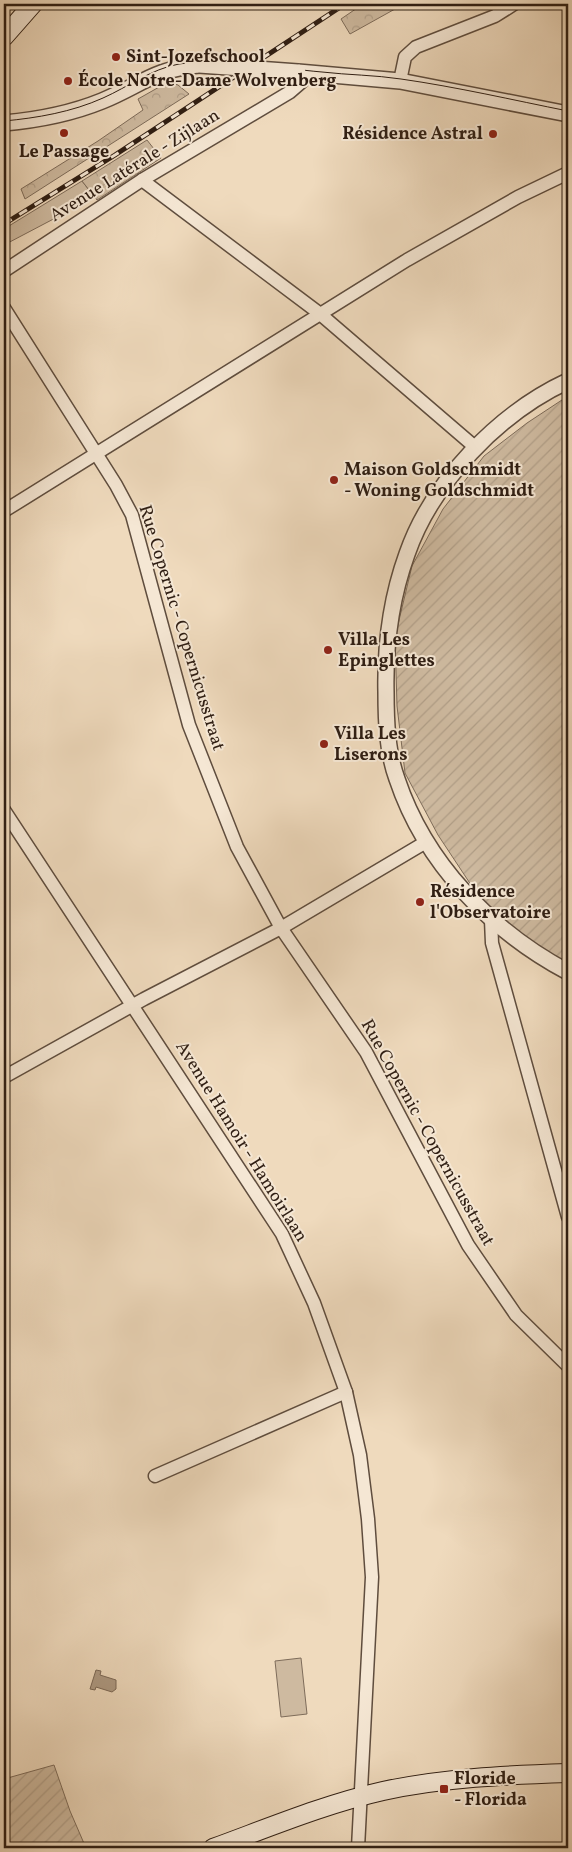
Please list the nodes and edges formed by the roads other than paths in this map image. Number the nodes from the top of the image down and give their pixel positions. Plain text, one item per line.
1 (33, 4) edge
2 (514, 4) edge
3 (4, 37) edge
4 (303, 73) junction
5 (400, 81) junction
6 (568, 114) edge
7 (4, 123) edge
8 (568, 173) edge
9 (142, 180) junction
10 (4, 271) edge
11 (4, 308) edge
12 (320, 313) junction
13 (568, 382) edge
14 (475, 447) junction
15 (96, 454) junction
16 (4, 511) edge
17 (4, 810) edge
18 (426, 842) junction
19 (492, 920) junction
20 (281, 928) junction
21 (568, 972) edge
22 (133, 1006) junction
23 (4, 1077) edge
24 (568, 1217) edge
25 (568, 1366) edge
26 (346, 1392) junction
27 (154, 1476) dead end
28 (568, 1773) edge
29 (361, 1797) junction
30 (213, 1848) edge
31 (358, 1848) edge

1 - 3 main road
2 - 5 street
4 - 5 street
4 - 7 street, bridge
4 - 9 street, Avenue Latérale - Zijlaan
5 - 6 street
8 - 12 street
9 - 10 street, Avenue Latérale - Zijlaan
9 - 12 street
11 - 15 street, Rue Copernic - Copernicusstraat
12 - 14 street
12 - 15 street
13 - 14 street
14 - 18 street
15 - 16 street
15 - 20 street, Rue Copernic - Copernicusstraat
17 - 22 street, Avenue Hamoir - Hamoirlaan
18 - 19 street
18 - 20 street
19 - 21 street
19 - 24 street
20 - 22 street
20 - 25 street, Rue Copernic - Copernicusstraat
22 - 23 street
22 - 26 street, Avenue Hamoir - Hamoirlaan
26 - 27 street
26 - 29 street, Avenue Hamoir - Hamoirlaan
28 - 29 main road
29 - 30 main road
29 - 31 street, Avenue Hamoir - Hamoirlaan

